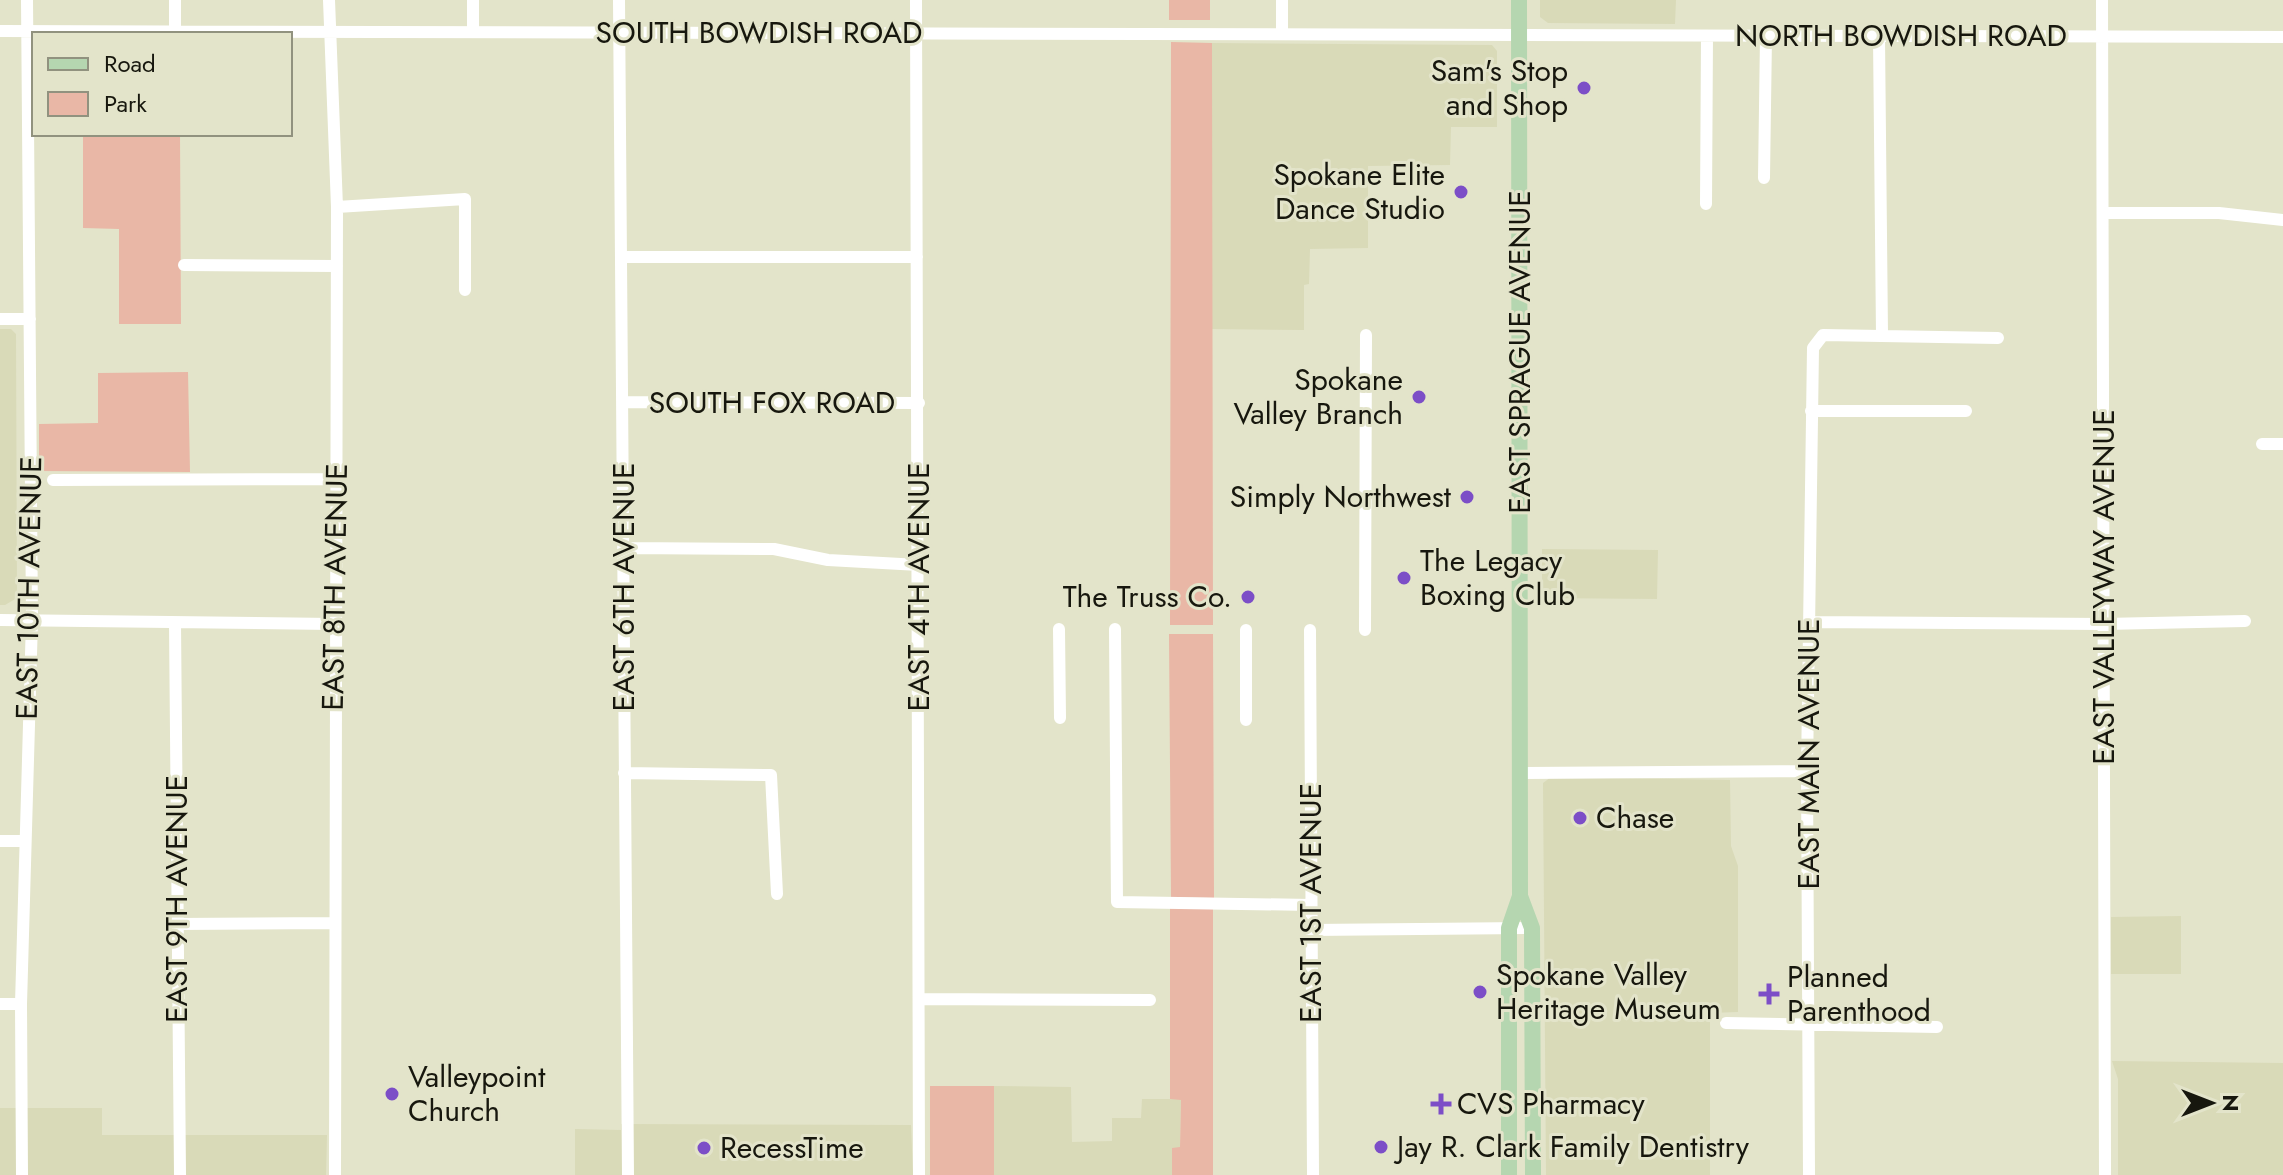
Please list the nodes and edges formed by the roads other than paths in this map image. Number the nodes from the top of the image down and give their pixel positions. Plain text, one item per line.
1 (27, 0) edge
2 (175, 0) edge
3 (329, 0) edge
4 (473, 0) edge
5 (619, 0) edge
6 (916, 0) edge
7 (1282, 0) edge
8 (1519, 0) edge
9 (2102, 0) edge
10 (0, 31) edge
11 (27, 31) junction
12 (175, 31) junction
13 (330, 31) junction
14 (473, 32) junction
15 (619, 32) junction
16 (916, 34) junction
17 (1282, 34) junction
18 (1519, 34) junction
19 (1707, 36) junction
20 (1766, 36) junction
21 (2102, 36) junction
22 (1879, 37) junction
23 (2283, 37) edge
24 (1764, 178) dead end
25 (1706, 204) dead end
26 (337, 207) junction
27 (2103, 213) junction
28 (2283, 220) edge
29 (623, 257) junction
30 (917, 257) junction
31 (184, 265) dead end
32 (337, 266) junction
33 (465, 290) dead end
34 (0, 319) edge
35 (30, 319) junction
36 (1366, 335) dead end
37 (1882, 335) junction
38 (1998, 338) dead end
39 (625, 402) junction
40 (919, 403) junction
41 (1811, 411) junction
42 (1966, 411) dead end
43 (2262, 444) dead end
44 (2283, 444) edge
45 (337, 479) junction
46 (53, 480) dead end
47 (624, 548) junction
48 (919, 565) junction
49 (0, 620) edge
50 (32, 620) junction
51 (2245, 621) dead end
52 (1809, 622) junction
53 (175, 623) junction
54 (333, 624) junction
55 (2104, 624) junction
56 (1059, 629) dead end
57 (1115, 629) dead end
58 (1246, 630) dead end
59 (1310, 630) dead end
60 (1365, 630) dead end
61 (1060, 718) dead end
62 (1246, 720) dead end
63 (1807, 771) junction
64 (624, 773) junction
65 (1520, 773) junction
66 (0, 841) edge
67 (25, 841) junction
68 (777, 894) dead end
69 (1520, 896) junction
70 (1311, 905) junction
71 (334, 923) junction
72 (176, 924) junction
73 (1509, 928) junction
74 (1532, 928) junction
75 (1311, 930) junction
76 (919, 999) junction
77 (1150, 1000) dead end
78 (0, 1004) edge
79 (21, 1004) junction
80 (1726, 1023) dead end
81 (1807, 1024) junction
82 (1937, 1027) dead end
83 (22, 1175) edge
84 (180, 1175) edge
85 (335, 1175) edge
86 (628, 1175) edge
87 (919, 1175) edge
88 (1313, 1175) edge
89 (1509, 1175) edge
90 (1533, 1175) edge
91 (1809, 1175) edge
92 (2105, 1175) edge

1 - 11 street, EAST 10TH AVENUE
2 - 12 street
3 - 13 street, EAST 8TH AVENUE
4 - 14 street
5 - 15 street, EAST 6TH AVENUE
6 - 16 street, EAST 4TH AVENUE
7 - 17 street
8 - 18 main road, EAST SPRAGUE AVENUE
9 - 21 street, EAST VALLEYWAY AVENUE
10 - 11 street, SOUTH BOWDISH ROAD
11 - 12 street, SOUTH BOWDISH ROAD
11 - 35 street, EAST 10TH AVENUE
12 - 13 street, SOUTH BOWDISH ROAD
13 - 14 street, SOUTH BOWDISH ROAD
13 - 26 street, EAST 8TH AVENUE
14 - 15 street, SOUTH BOWDISH ROAD
15 - 16 street, SOUTH BOWDISH ROAD
15 - 29 street, EAST 6TH AVENUE
16 - 17 street, SOUTH BOWDISH ROAD
16 - 30 street, EAST 4TH AVENUE
17 - 18 street, SOUTH BOWDISH ROAD
18 - 19 street, NORTH BOWDISH ROAD
18 - 65 main road, EAST SPRAGUE AVENUE
19 - 20 street, NORTH BOWDISH ROAD
19 - 25 street
20 - 22 street, NORTH BOWDISH ROAD
20 - 24 street
21 - 22 street, NORTH BOWDISH ROAD
21 - 23 street, NORTH BOWDISH ROAD
21 - 27 street, EAST VALLEYWAY AVENUE
22 - 37 street
26 - 32 street, EAST 8TH AVENUE
26 - 33 street
27 - 28 street
27 - 55 street, EAST VALLEYWAY AVENUE
29 - 30 street
29 - 39 street, EAST 6TH AVENUE
30 - 40 street, EAST 4TH AVENUE
31 - 32 street
32 - 45 street, EAST 8TH AVENUE
34 - 35 street
35 - 50 street, EAST 10TH AVENUE
36 - 60 street
37 - 38 street
37 - 41 street, EAST MAIN AVENUE
39 - 40 street, SOUTH FOX ROAD
39 - 47 street, EAST 6TH AVENUE
40 - 48 street, EAST 4TH AVENUE
41 - 42 street
41 - 52 street, EAST MAIN AVENUE
43 - 44 street
45 - 46 street
45 - 54 street, EAST 8TH AVENUE
47 - 48 street
47 - 64 street, EAST 6TH AVENUE
48 - 76 street, EAST 4TH AVENUE
49 - 50 street
50 - 53 street
50 - 67 street, EAST 10TH AVENUE
51 - 55 street
52 - 55 street
52 - 63 street, EAST MAIN AVENUE
53 - 54 street
53 - 72 street, EAST 9TH AVENUE
54 - 71 street, EAST 8TH AVENUE
55 - 92 street, EAST VALLEYWAY AVENUE
56 - 61 street
57 - 70 street
58 - 62 street
59 - 70 street, EAST 1ST AVENUE
63 - 65 street
63 - 81 street, EAST MAIN AVENUE
64 - 68 street
64 - 86 street, EAST 6TH AVENUE
65 - 69 main road, EAST SPRAGUE AVENUE
66 - 67 street
67 - 79 street, EAST 10TH AVENUE
69 - 73 main road, EAST SPRAGUE AVENUE
69 - 74 main road, EAST SPRAGUE AVENUE
70 - 75 street, EAST 1ST AVENUE
71 - 72 street
71 - 85 street, EAST 8TH AVENUE
72 - 84 street, EAST 9TH AVENUE
73 - 74 street
73 - 75 street
73 - 89 main road, EAST SPRAGUE AVENUE
74 - 90 main road, EAST SPRAGUE AVENUE
75 - 88 street, EAST 1ST AVENUE
76 - 77 street
76 - 87 street, EAST 4TH AVENUE
78 - 79 street
79 - 83 street, EAST 10TH AVENUE
80 - 81 street
81 - 82 street
81 - 91 street, EAST MAIN AVENUE

